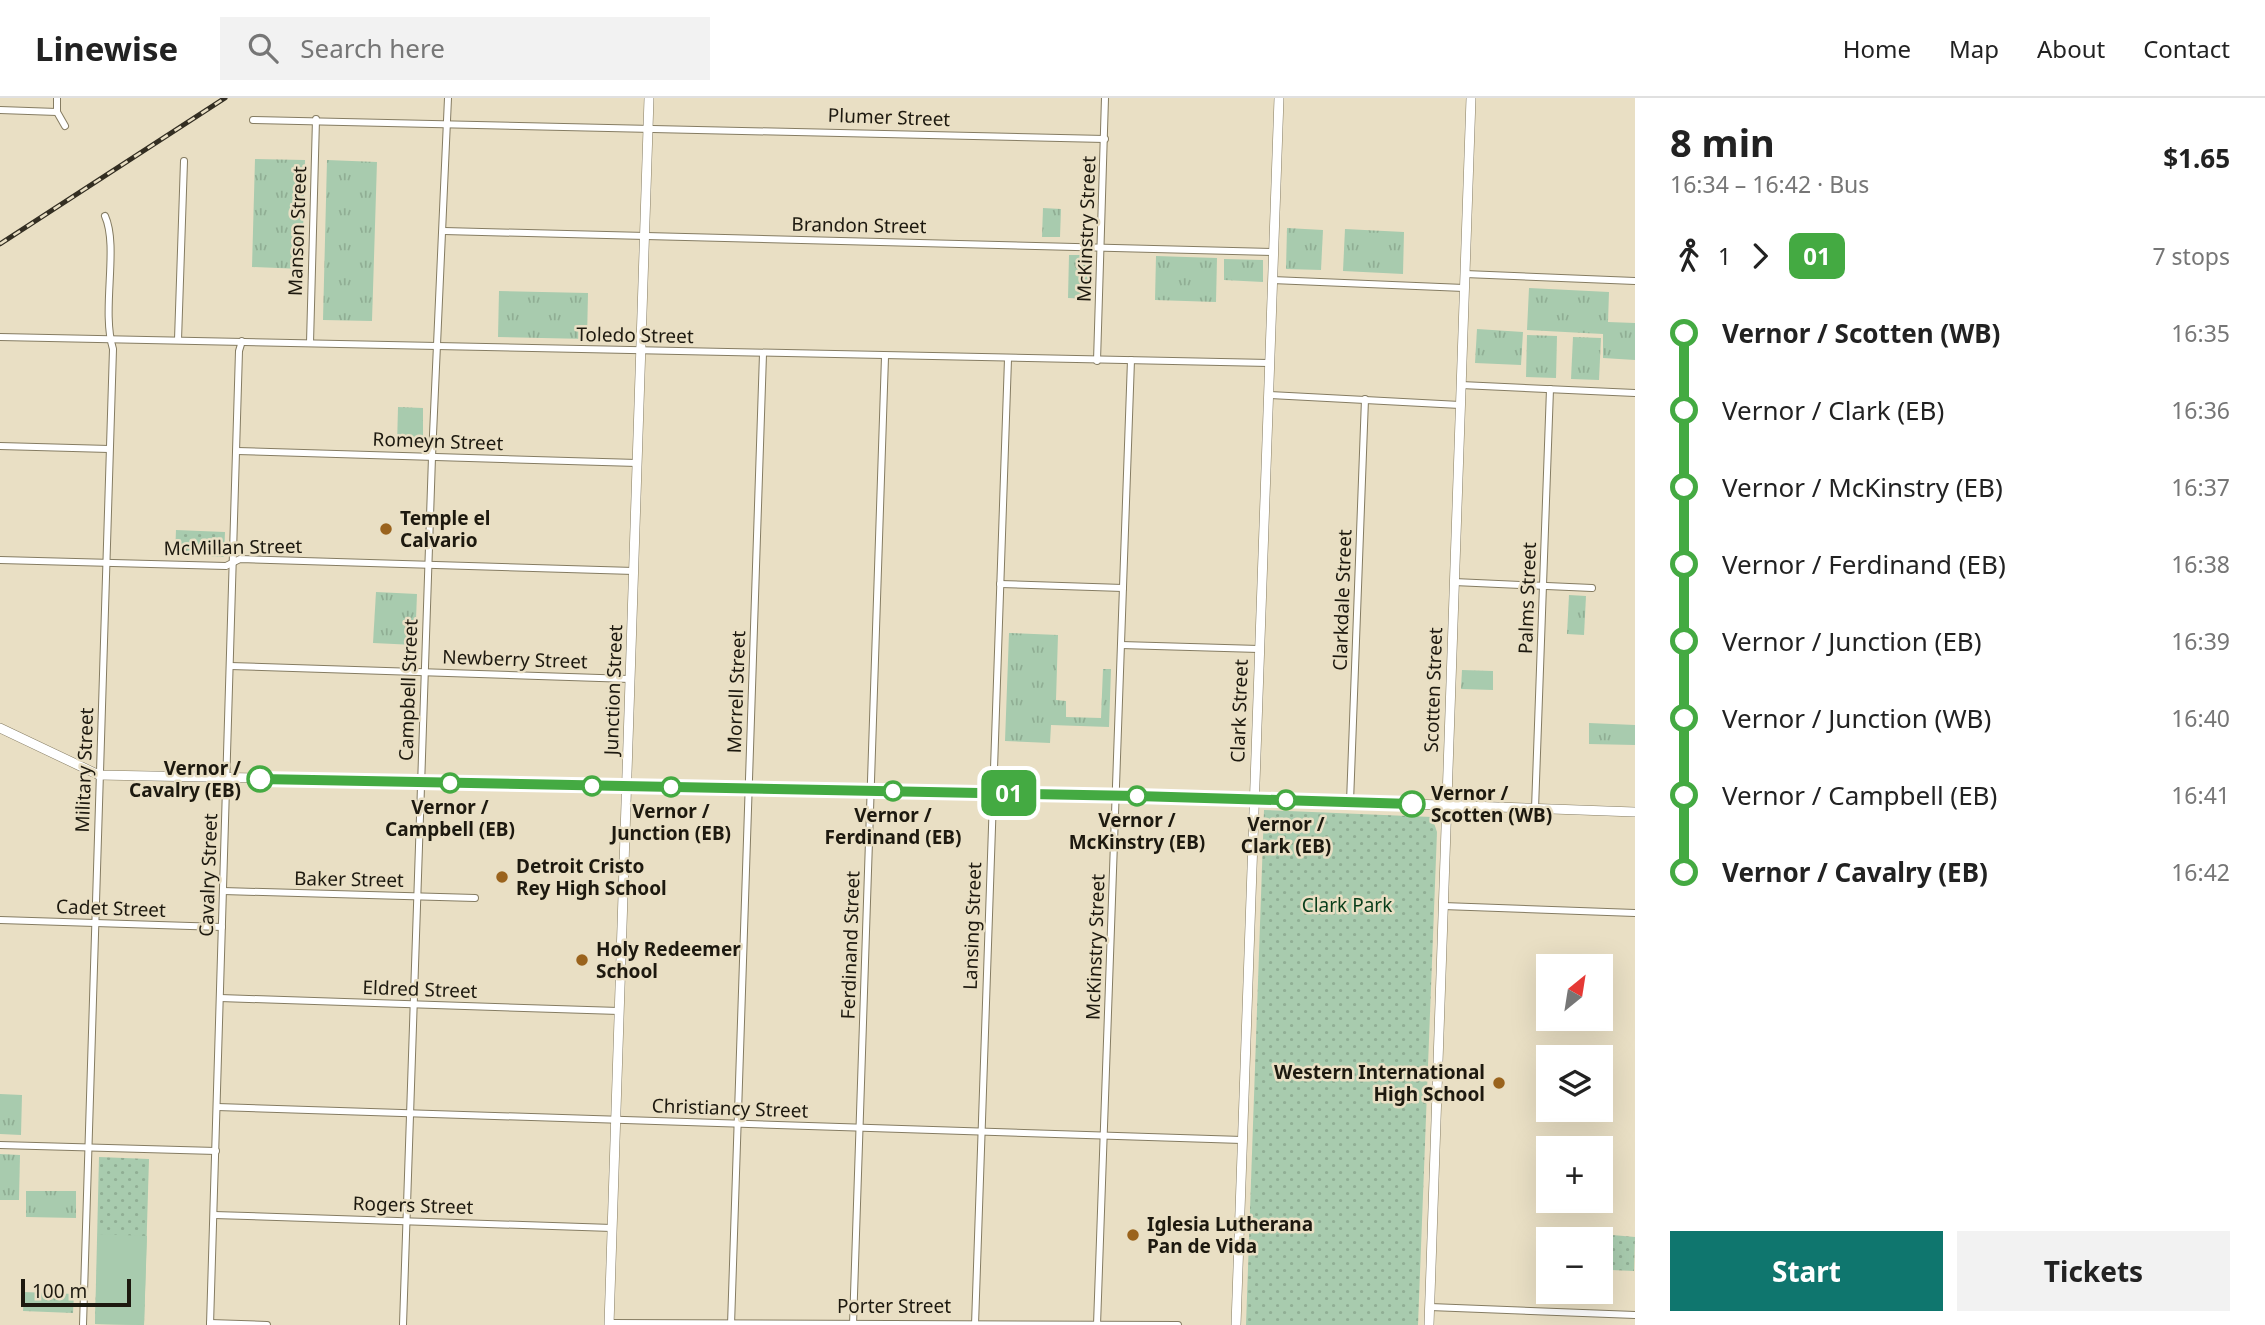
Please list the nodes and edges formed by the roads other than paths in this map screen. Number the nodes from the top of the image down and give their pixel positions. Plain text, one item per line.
1 (57, 98) edge
2 (448, 98) edge
3 (649, 98) edge
4 (1105, 98) edge
5 (1279, 98) edge
6 (1471, 98) edge
7 (0, 110) edge
8 (57, 111) junction
9 (316, 119) junction
10 (253, 120) dead end
11 (447, 122) junction
12 (65, 126) dead end
13 (648, 127) junction
14 (1105, 139) junction
15 (184, 161) dead end
16 (106, 216) dead end
17 (444, 232) junction
18 (645, 236) junction
19 (1101, 247) junction
20 (1273, 251) junction
21 (1465, 274) junction
22 (1272, 280) junction
23 (1635, 281) edge
24 (1464, 288) junction
25 (0, 337) edge
26 (110, 339) junction
27 (178, 340) junction
28 (242, 341) junction
29 (310, 343) junction
30 (438, 346) junction
31 (641, 351) junction
32 (763, 354) junction
33 (885, 357) junction
34 (1008, 359) junction
35 (1131, 360) junction
36 (1097, 361) junction
37 (1269, 363) junction
38 (1461, 385) junction
39 (1550, 389) junction
40 (1635, 393) edge
41 (1268, 395) junction
42 (1364, 399) junction
43 (1461, 405) junction
44 (0, 446) edge
45 (109, 449) junction
46 (237, 451) junction
47 (432, 457) junction
48 (637, 463) junction
49 (0, 560) edge
50 (233, 562) junction
51 (106, 563) junction
52 (428, 564) junction
53 (634, 572) junction
54 (1454, 582) junction
55 (1000, 584) junction
56 (1543, 586) junction
57 (1123, 588) junction
58 (1592, 588) dead end
59 (1121, 645) junction
60 (1259, 649) junction
61 (230, 666) junction
62 (425, 672) junction
63 (631, 679) junction
64 (0, 728) edge
65 (99, 775) junction
66 (226, 779) junction
67 (421, 783) junction
68 (627, 786) junction
69 (749, 789) junction
70 (871, 791) junction
71 (993, 793) junction
72 (1116, 795) junction
73 (1254, 799) junction
74 (1350, 802) junction
75 (1447, 805) junction
76 (1535, 809) junction
77 (1635, 812) edge
78 (223, 891) junction
79 (417, 896) junction
80 (475, 898) dead end
81 (1443, 906) junction
82 (1635, 913) edge
83 (0, 920) edge
84 (95, 923) junction
85 (222, 927) junction
86 (220, 998) junction
87 (414, 1004) junction
88 (619, 1011) junction
89 (217, 1107) junction
90 (410, 1113) junction
91 (616, 1119) junction
92 (738, 1124) junction
93 (859, 1128) junction
94 (981, 1132) junction
95 (1104, 1136) junction
96 (1242, 1140) junction
97 (0, 1144) edge
98 (88, 1147) junction
99 (216, 1151) junction
100 (214, 1215) junction
101 (407, 1221) junction
102 (612, 1228) junction
103 (1430, 1307) junction
104 (1635, 1315) edge
105 (975, 1323) edge
106 (210, 1324) edge
107 (609, 1324) edge
108 (731, 1324) edge
109 (853, 1324) edge
110 (1097, 1324) edge
111 (83, 1325) edge
112 (267, 1325) edge
113 (403, 1325) edge
114 (1178, 1325) edge
115 (1236, 1325) edge
116 (1429, 1325) edge

1 - 8 street
2 - 11 street, Campbell Street
3 - 13 street, Junction Street
4 - 14 street, McKinstry Street
5 - 20 street, Clark Street
6 - 21 street, Scotten Street
7 - 8 street
8 - 12 street
9 - 10 street, Plumer Street
9 - 11 street, Plumer Street
9 - 29 street, Manson Street
11 - 13 street, Plumer Street
11 - 17 street, Campbell Street
13 - 14 street, Plumer Street
13 - 18 street, Junction Street
14 - 19 street, McKinstry Street
15 - 27 street
16 - 26 street, Military Street
17 - 18 street, Brandon Street
17 - 30 street, Campbell Street
18 - 19 street, Brandon Street
18 - 31 street, Junction Street
19 - 20 street, Brandon Street
19 - 36 street, McKinstry Street
20 - 22 street, Clark Street
21 - 23 street
21 - 24 street, Scotten Street
22 - 24 street
22 - 37 street, Clark Street
24 - 38 street, Scotten Street
25 - 26 street, Toledo Street
26 - 27 street, Toledo Street
26 - 45 street, Military Street
27 - 28 street, Toledo Street
28 - 29 street, Toledo Street
28 - 46 street, Cavalry Street
29 - 30 street, Toledo Street
30 - 31 street, Toledo Street
30 - 47 street, Campbell Street
31 - 32 street, Toledo Street
31 - 48 street, Junction Street
32 - 33 street, Toledo Street
32 - 69 street, Morrell Street
33 - 34 street, Toledo Street
33 - 70 street, Ferdinand Street
34 - 36 street, Toledo Street
34 - 55 street, Lansing Street
35 - 36 street, Toledo Street
35 - 37 street, Toledo Street
35 - 57 street, McKinstry Street
37 - 41 street, Clark Street
38 - 39 street
38 - 43 street, Scotten Street
39 - 40 street
39 - 56 street, Palms Street
41 - 42 street
41 - 60 street, Clark Street
42 - 43 street
42 - 74 street, Clarkdale Street
43 - 54 street, Scotten Street
44 - 45 street
45 - 51 street, Military Street
46 - 47 street, Romeyn Street
46 - 50 street, Cavalry Street
47 - 48 street, Romeyn Street
47 - 52 street, Campbell Street
48 - 53 street, Junction Street
49 - 51 street, McMillan Street
50 - 51 street, McMillan Street
50 - 52 street, McMillan Street
50 - 61 street, Cavalry Street
51 - 65 street, Military Street
52 - 53 street, McMillan Street
52 - 62 street, Campbell Street
53 - 63 street, Junction Street
54 - 56 street
54 - 75 street, Scotten Street
55 - 57 street
55 - 71 street, Lansing Street
56 - 58 street
56 - 76 street, Palms Street
57 - 59 street, McKinstry Street
59 - 60 street
59 - 72 street, McKinstry Street
60 - 73 street, Clark Street
61 - 62 street, Newberry Street
61 - 66 street, Cavalry Street
62 - 63 street, Newberry Street
62 - 67 street, Campbell Street
63 - 68 street, Junction Street
64 - 65 street
65 - 66 street
65 - 84 street, Military Street
66 - 67 street
66 - 78 street, Cavalry Street
67 - 68 street
67 - 79 street, Campbell Street
68 - 69 street
68 - 88 street, Junction Street
69 - 70 street
69 - 92 street, Morrell Street
70 - 71 street
70 - 93 street, Ferdinand Street
71 - 72 street
71 - 94 street, Lansing Street
72 - 73 street
72 - 95 street, McKinstry Street
73 - 74 street
73 - 96 street, Clark Street
74 - 75 street
75 - 76 street
75 - 81 street, Scotten Street
76 - 77 street
78 - 79 street, Baker Street
78 - 85 street, Cavalry Street
79 - 80 street, Baker Street
79 - 87 street, Campbell Street
81 - 82 street
81 - 103 street, Scotten Street
83 - 84 street, Cadet Street
84 - 85 street, Cadet Street
84 - 98 street, Military Street
85 - 86 street, Cavalry Street
86 - 87 street, Eldred Street
86 - 89 street, Cavalry Street
87 - 88 street, Eldred Street
87 - 90 street, Campbell Street
88 - 91 street, Junction Street
89 - 90 street, Christiancy Street
89 - 99 street, Cavalry Street
90 - 91 street, Christiancy Street
90 - 101 street, Campbell Street
91 - 92 street, Christiancy Street
91 - 102 street, Junction Street
92 - 93 street, Christiancy Street
92 - 108 street, Morrell Street
93 - 94 street, Christiancy Street
93 - 109 street, Ferdinand Street
94 - 95 street, Christiancy Street
94 - 105 street, Lansing Street
95 - 96 street, Christiancy Street
95 - 110 street, McKinstry Street
96 - 115 street, Clark Street
97 - 98 street
98 - 99 street
98 - 111 street, Military Street
99 - 100 street, Cavalry Street
100 - 101 street, Rogers Street
100 - 106 street, Cavalry Street
101 - 102 street, Rogers Street
101 - 113 street, Campbell Street
102 - 107 street, Junction Street
103 - 104 street
103 - 116 street, Scotten Street
105 - 109 street, Porter Street
105 - 110 street, Porter Street
106 - 112 street
107 - 108 street, Porter Street
108 - 109 street, Porter Street
110 - 114 street, Porter Street

